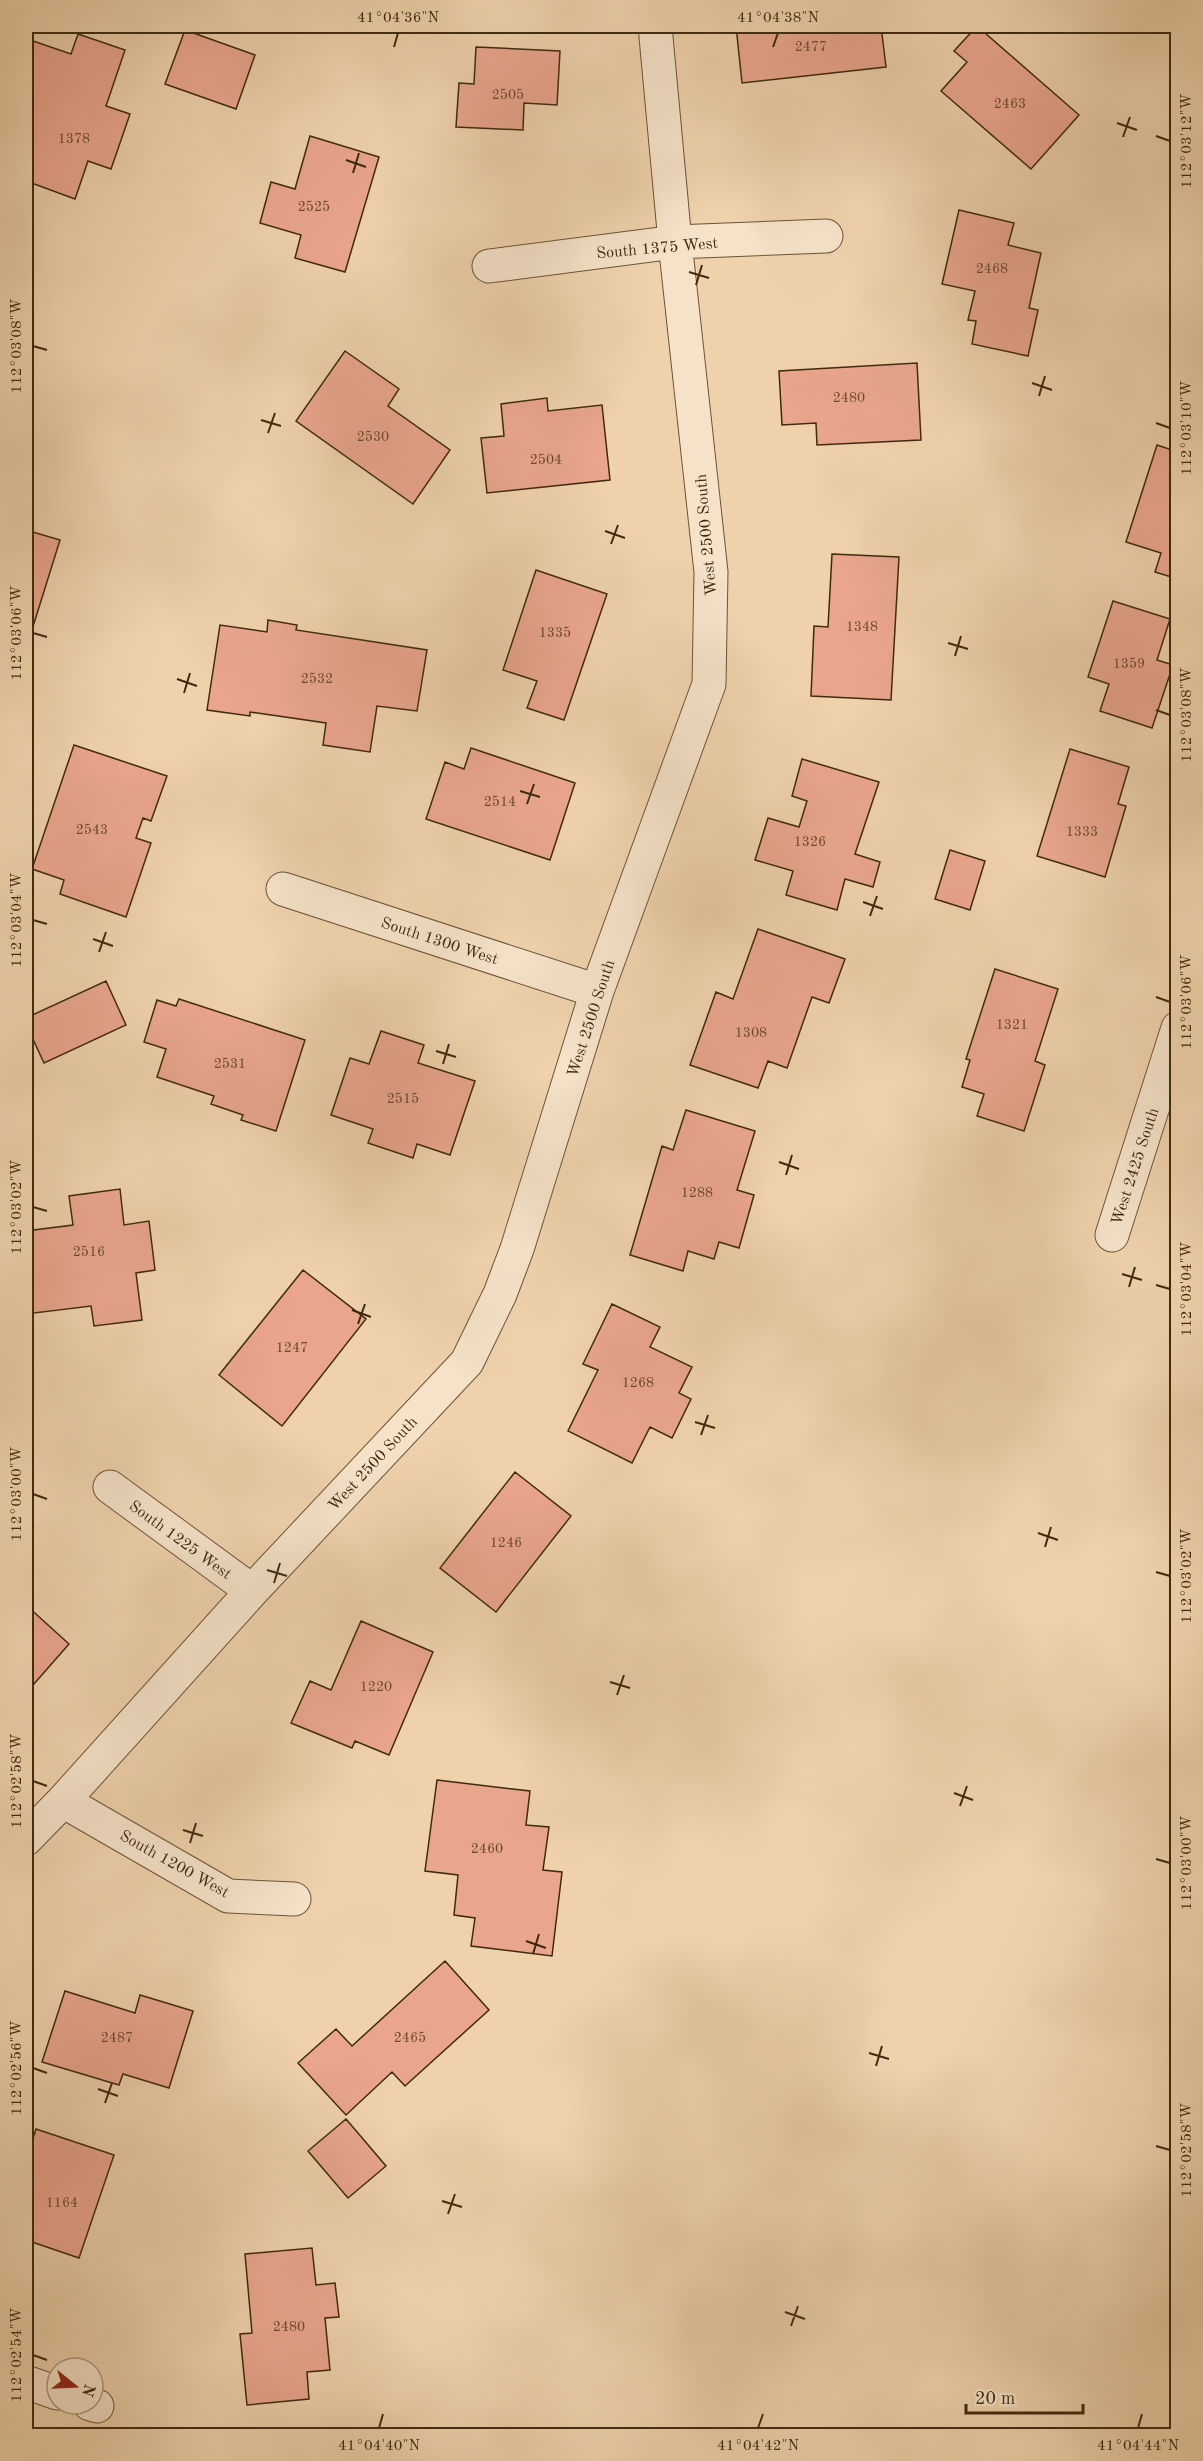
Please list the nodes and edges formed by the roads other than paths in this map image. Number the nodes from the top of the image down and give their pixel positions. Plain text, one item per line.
1 (655, 26) edge
2 (826, 236) dead end
3 (675, 242) junction
4 (489, 266) dead end
5 (283, 889) dead end
6 (597, 991) junction
7 (1178, 1028) edge
8 (1112, 1235) dead end
9 (110, 1488) dead end
10 (252, 1591) junction
11 (63, 1801) junction
12 (26, 1839) edge
13 (294, 1899) dead end
14 (26, 2382) edge
15 (45, 2389) edge

1 - 3 street, West 2500 South
2 - 3 street, South 1375 West
3 - 4 street, South 1375 West
3 - 6 street, West 2500 South
5 - 6 street, South 1300 West
6 - 10 street, West 2500 South
7 - 8 street, West 2425 South
9 - 10 street, South 1225 West
10 - 11 street, West 2500 South
11 - 12 street, West 2500 South
11 - 13 street, South 1200 West
14 - 15 street

